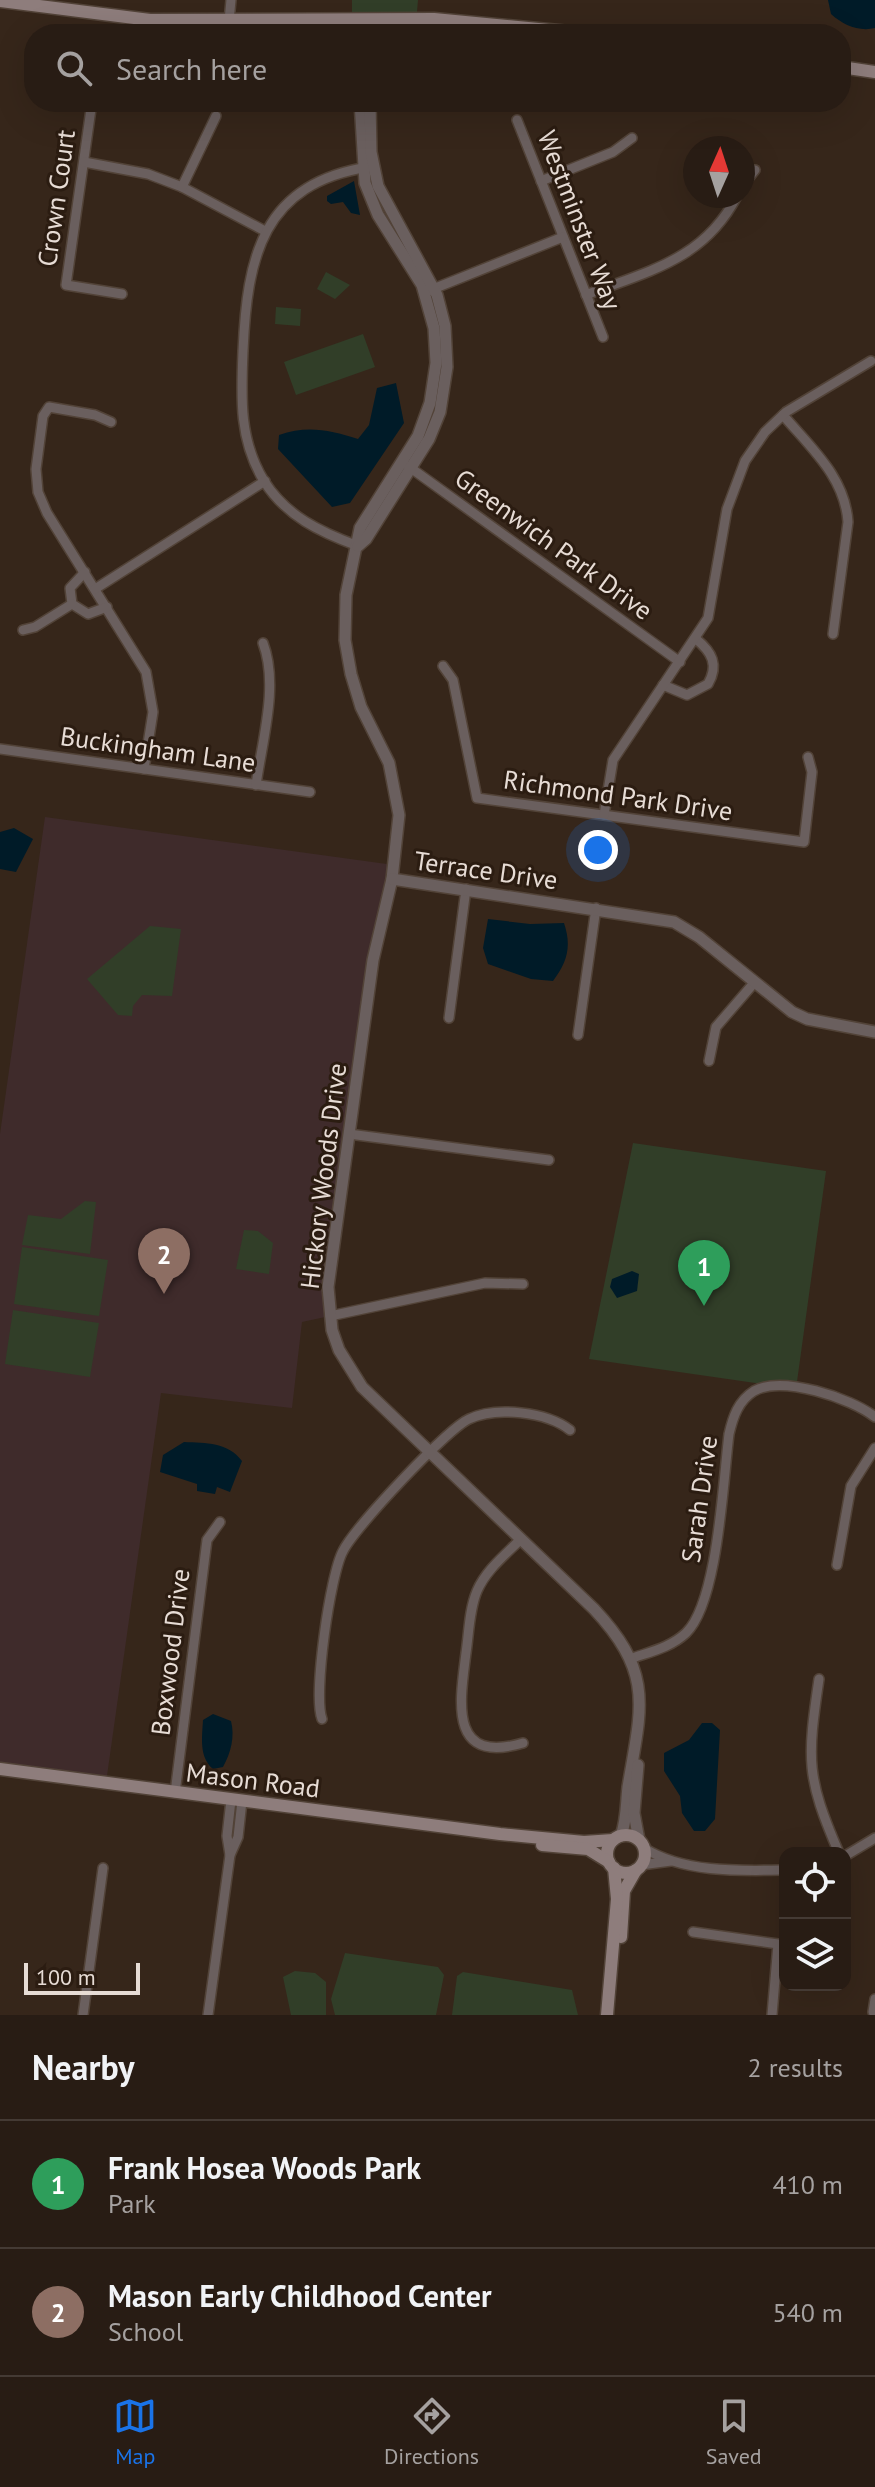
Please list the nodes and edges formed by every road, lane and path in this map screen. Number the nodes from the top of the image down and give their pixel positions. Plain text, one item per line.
1 (231, 0) edge
2 (0, 1) edge
3 (364, 20) junction
4 (229, 21) junction
5 (362, 24) edge
6 (366, 24) edge
7 (509, 24) edge
8 (851, 68) edge
9 (875, 72) edge
10 (91, 112) edge
11 (361, 112) edge
12 (370, 112) edge
13 (216, 116) dead end
14 (517, 120) dead end
15 (632, 138) dead end
16 (84, 162) junction
17 (368, 168) junction
18 (541, 181) junction
19 (182, 187) junction
20 (730, 208) edge
21 (265, 231) junction
22 (563, 237) junction
23 (430, 290) junction
24 (122, 294) dead end
25 (586, 295) junction
26 (603, 337) dead end
27 (871, 361) dead end
28 (783, 415) junction
29 (111, 422) dead end
30 (406, 465) junction
31 (265, 481) junction
32 (358, 546) junction
33 (85, 572) junction
34 (95, 589) junction
35 (72, 604) junction
36 (107, 607) junction
37 (23, 630) dead end
38 (833, 634) dead end
39 (696, 639) junction
40 (263, 643) dead end
41 (680, 662) junction
42 (443, 666) dead end
43 (663, 685) junction
44 (0, 749) edge
45 (808, 757) dead end
46 (144, 769) junction
47 (256, 785) junction
48 (310, 792) dead end
49 (604, 815) junction
50 (392, 879) junction
51 (466, 889) junction
52 (596, 908) junction
53 (754, 983) junction
54 (449, 1018) dead end
55 (875, 1032) edge
56 (578, 1035) dead end
57 (709, 1061) dead end
58 (349, 1134) junction
59 (549, 1160) dead end
60 (523, 1284) dead end
61 (330, 1316) junction
62 (875, 1417) edge
63 (570, 1430) dead end
64 (875, 1448) edge
65 (432, 1453) junction
66 (220, 1522) dead end
67 (521, 1539) junction
68 (837, 1565) dead end
69 (630, 1659) junction
70 (819, 1679) dead end
71 (322, 1719) dead end
72 (523, 1743) dead end
73 (637, 1753) junction
74 (0, 1769) edge
75 (175, 1793) junction
76 (236, 1801) junction
77 (500, 1834) junction
78 (617, 1838) junction
79 (875, 1838) edge
80 (641, 1844) junction
81 (836, 1847) edge
82 (851, 1852) edge
83 (671, 1861) junction
84 (612, 1865) junction
85 (103, 1868) dead end
86 (638, 1868) junction
87 (779, 1870) edge
88 (693, 1932) dead end
89 (613, 1967) junction
90 (875, 1999) edge
91 (873, 2012) edge
92 (83, 2015) edge
93 (208, 2015) edge
94 (607, 2015) edge
95 (772, 2015) edge

1 - 4 street
2 - 4 main road
3 - 4 main road
3 - 5 street
3 - 6 street
3 - 7 main road
8 - 9 main road
10 - 16 street, Crown Court
11 - 17 street, Hickory Woods Drive
12 - 17 street, Hickory Woods Drive
13 - 19 street
14 - 18 street, Westminster Way
15 - 18 street
16 - 19 street
16 - 24 street, Crown Court
17 - 21 street
17 - 23 street, Hickory Woods Drive
18 - 22 street, Westminster Way
19 - 21 street
20 - 25 street
21 - 31 street
22 - 23 street
22 - 25 street, Westminster Way
23 - 30 street, Hickory Woods Drive
25 - 26 street, Westminster Way
27 - 28 street
28 - 38 street
28 - 39 street
29 - 33 street
30 - 32 street, Hickory Woods Drive
30 - 41 street, Greenwich Park Drive
31 - 32 street
31 - 34 street
32 - 50 street, Hickory Woods Drive
33 - 34 street
33 - 35 street
34 - 36 street
35 - 36 street
35 - 37 street
36 - 46 street
39 - 41 street
39 - 43 street
40 - 47 street
41 - 43 street
42 - 49 street, Richmond Park Drive
43 - 49 street
44 - 46 street, Buckingham Lane
45 - 49 street, Richmond Park Drive
46 - 47 street, Buckingham Lane
47 - 48 street, Buckingham Lane
50 - 51 street, Terrace Drive
50 - 58 street, Hickory Woods Drive
51 - 52 street, Terrace Drive
51 - 54 street
52 - 53 street, Terrace Drive
52 - 56 street
53 - 55 street, Terrace Drive
53 - 57 street
58 - 59 street
58 - 61 street, Hickory Woods Drive
60 - 61 street
61 - 65 street, Hickory Woods Drive
62 - 69 street, Sarah Drive
63 - 65 street
64 - 68 street
65 - 67 street, Hickory Woods Drive
65 - 71 street
66 - 75 street, Boxwood Drive
67 - 69 street, Hickory Woods Drive
67 - 72 street
69 - 73 street, Hickory Woods Drive
70 - 81 street
73 - 78 street, Hickory Woods Drive
73 - 80 street, Hickory Woods Drive
74 - 75 main road, Mason Road
75 - 76 main road, Mason Road
76 - 77 main road, Mason Road
76 - 93 street
77 - 78 main road, Mason Road
77 - 84 main road, Mason Road
78 - 80 main road
78 - 84 main road
79 - 82 street
80 - 83 street
80 - 86 main road
83 - 86 street
83 - 87 street
84 - 86 main road
84 - 89 main road
85 - 92 street
86 - 89 main road
88 - 95 street
89 - 94 main road
90 - 91 street

